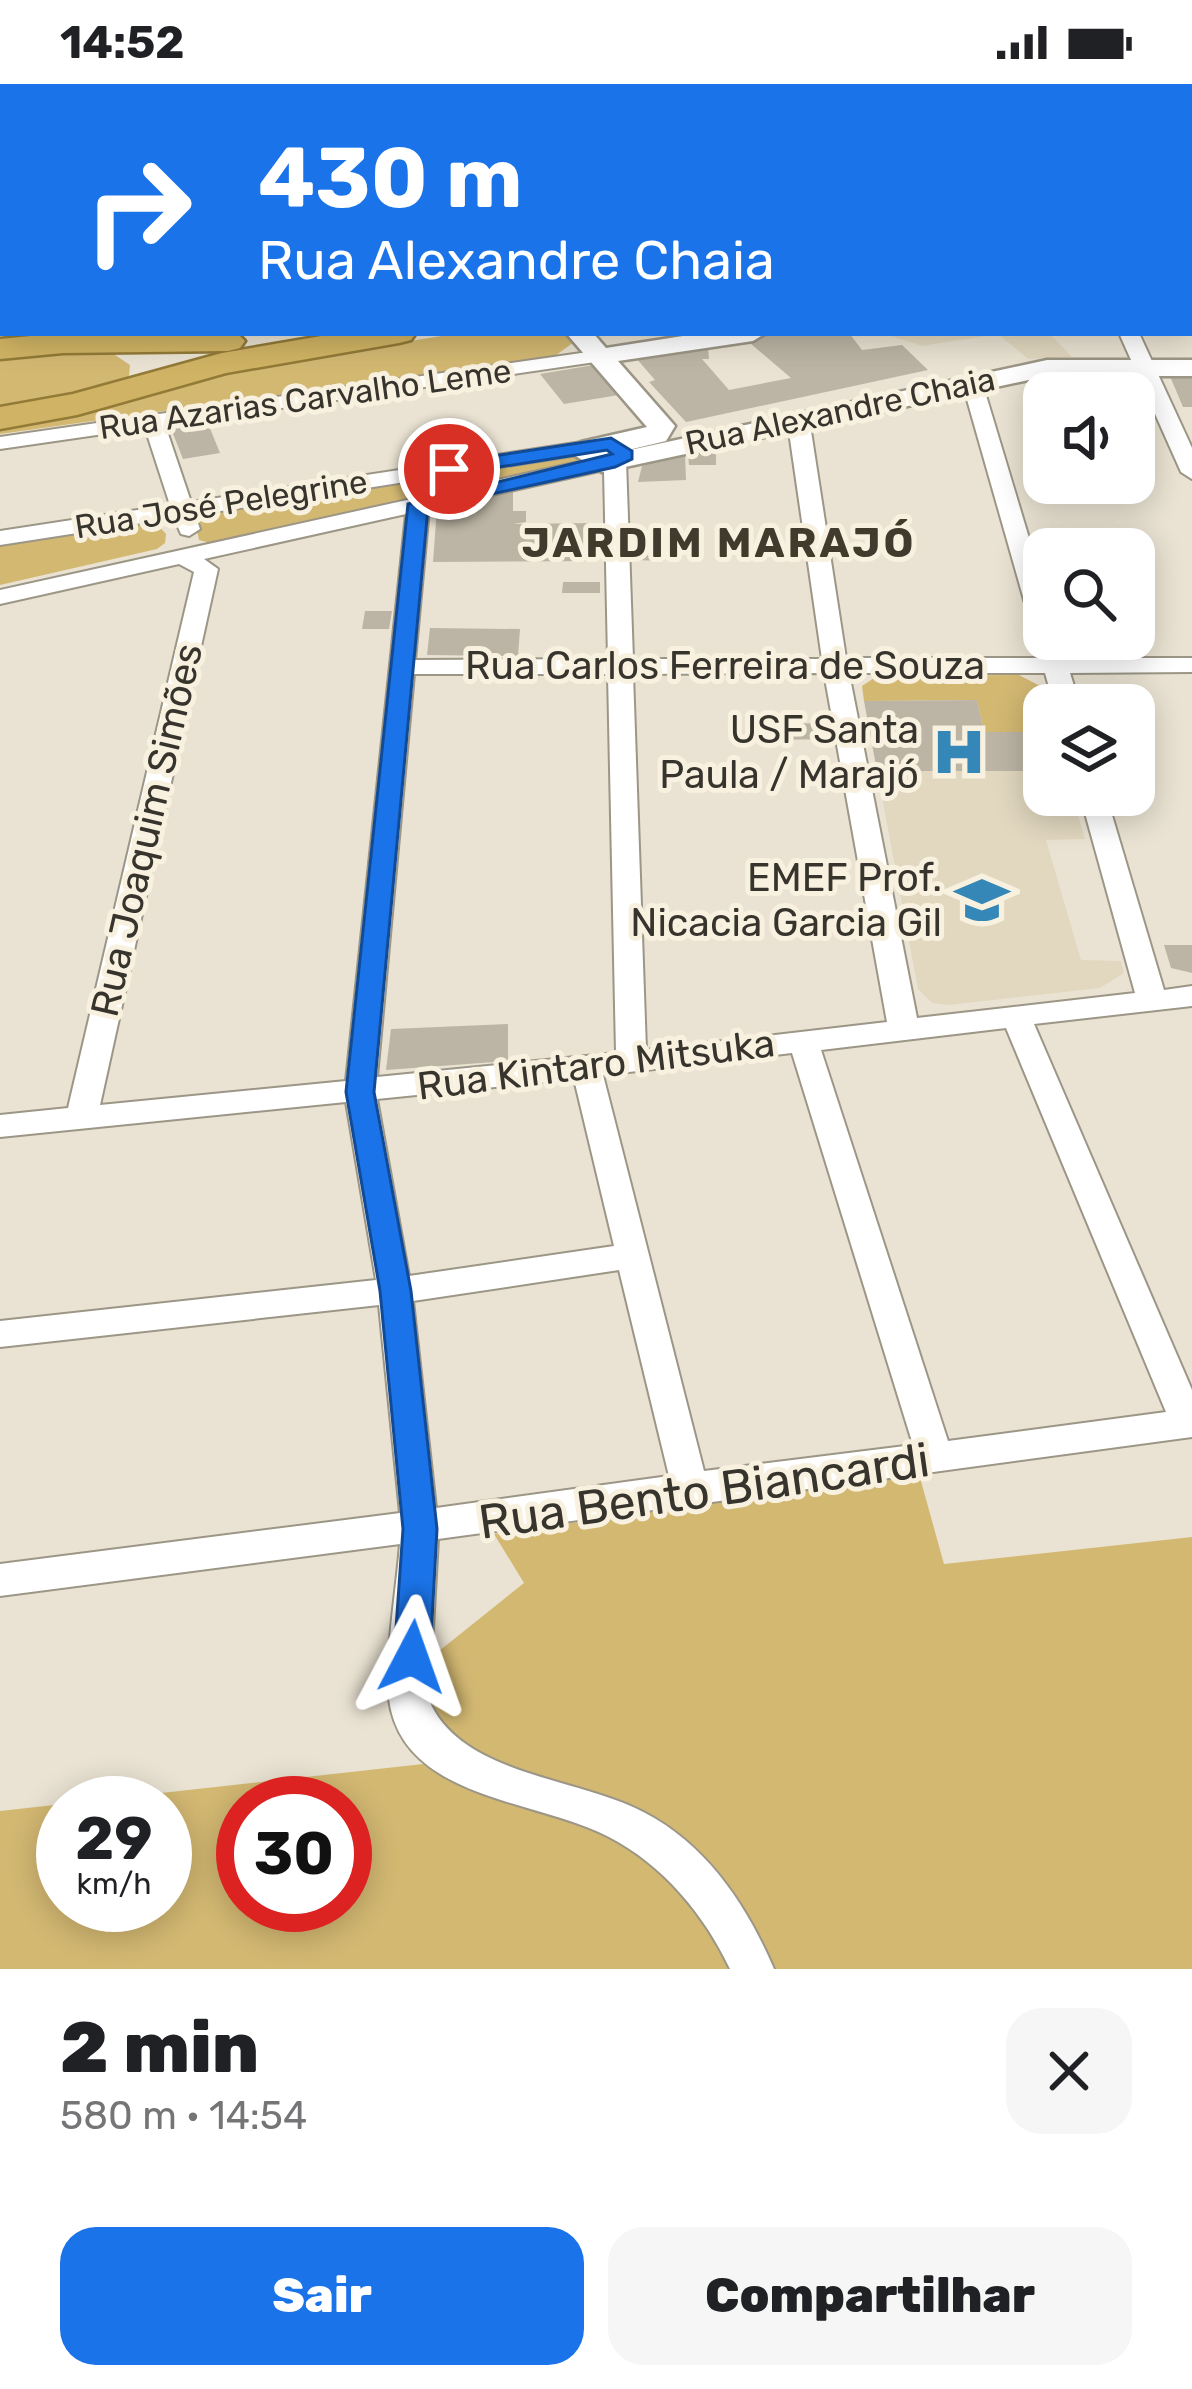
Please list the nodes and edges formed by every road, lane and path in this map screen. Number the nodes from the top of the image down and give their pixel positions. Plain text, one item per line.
1 (288, 336) edge
2 (380, 336) edge
3 (724, 336) edge
4 (1130, 336) edge
5 (99, 343) junction
6 (610, 348) edge
7 (0, 349) edge
8 (1146, 368) junction
9 (1192, 368) edge
10 (971, 382) junction
11 (123, 391) junction
12 (0, 418) edge
13 (798, 418) junction
14 (149, 422) junction
15 (667, 439) junction
16 (0, 443) edge
17 (609, 455) junction
18 (1189, 459) edge
19 (418, 504) junction
20 (181, 511) junction
21 (0, 538) edge
22 (1023, 557) edge
23 (199, 558) junction
24 (0, 597) edge
25 (1053, 660) edge
26 (1192, 664) edge
27 (1055, 665) junction
28 (836, 666) junction
29 (402, 667) junction
30 (619, 667) junction
31 (1060, 684) edge
32 (1099, 816) edge
33 (1192, 996) edge
34 (1152, 1000) junction
35 (1016, 1017) junction
36 (904, 1030) junction
37 (803, 1041) junction
38 (631, 1061) junction
39 (586, 1067) junction
40 (360, 1092) junction
41 (81, 1118) junction
42 (0, 1126) edge
43 (630, 1256) junction
44 (395, 1291) junction
45 (0, 1334) edge
46 (1190, 1424) edge
47 (936, 1460) junction
48 (690, 1488) junction
49 (420, 1529) junction
50 (0, 1580) edge
51 (752, 1969) edge

1 - 5 highway
2 - 11 highway
3 - 6 street, Rua Azarias Carvalho Leme
4 - 8 street
5 - 7 highway
5 - 11 highway
6 - 14 street, Rua Azarias Carvalho Leme
6 - 15 street
8 - 9 street, Rua Alexandre Chaia
8 - 10 street, Rua Alexandre Chaia
8 - 18 street
10 - 13 street, Rua Alexandre Chaia
10 - 22 street
11 - 12 highway
13 - 15 street, Rua Alexandre Chaia
13 - 28 street
14 - 16 street, Rua Azarias Carvalho Leme
14 - 20 street
15 - 17 street, Rua Alexandre Chaia
17 - 19 street, Rua Alexandre Chaia
17 - 20 street, Rua José Pelegrine
17 - 30 street
19 - 23 street, Rua Alexandre Chaia
19 - 29 street
20 - 21 street, Rua José Pelegrine
20 - 23 street
23 - 24 street, Rua Alexandre Chaia
23 - 41 street, Rua Joaquim Simões
25 - 27 street
26 - 27 street, Rua Carlos Ferreira de Souza
27 - 28 street, Rua Carlos Ferreira de Souza
27 - 31 street
28 - 30 street, Rua Carlos Ferreira de Souza
28 - 36 street
29 - 30 street, Rua Carlos Ferreira de Souza
29 - 40 street
30 - 38 street
32 - 34 street
33 - 34 street, Rua Kintaro Mitsuka
34 - 35 street, Rua Kintaro Mitsuka
35 - 36 street, Rua Kintaro Mitsuka
35 - 46 street
36 - 37 street, Rua Kintaro Mitsuka
37 - 38 street, Rua Kintaro Mitsuka
37 - 47 street
38 - 39 street, Rua Kintaro Mitsuka
39 - 40 street, Rua Kintaro Mitsuka
39 - 43 street
40 - 41 street, Rua Kintaro Mitsuka
40 - 44 street
41 - 42 street, Rua Kintaro Mitsuka
43 - 44 street
43 - 48 street
44 - 45 street
44 - 49 street
46 - 47 street, Rua Bento Biancardi
47 - 48 street, Rua Bento Biancardi
48 - 49 street, Rua Bento Biancardi
49 - 50 street, Rua Bento Biancardi
49 - 51 street

